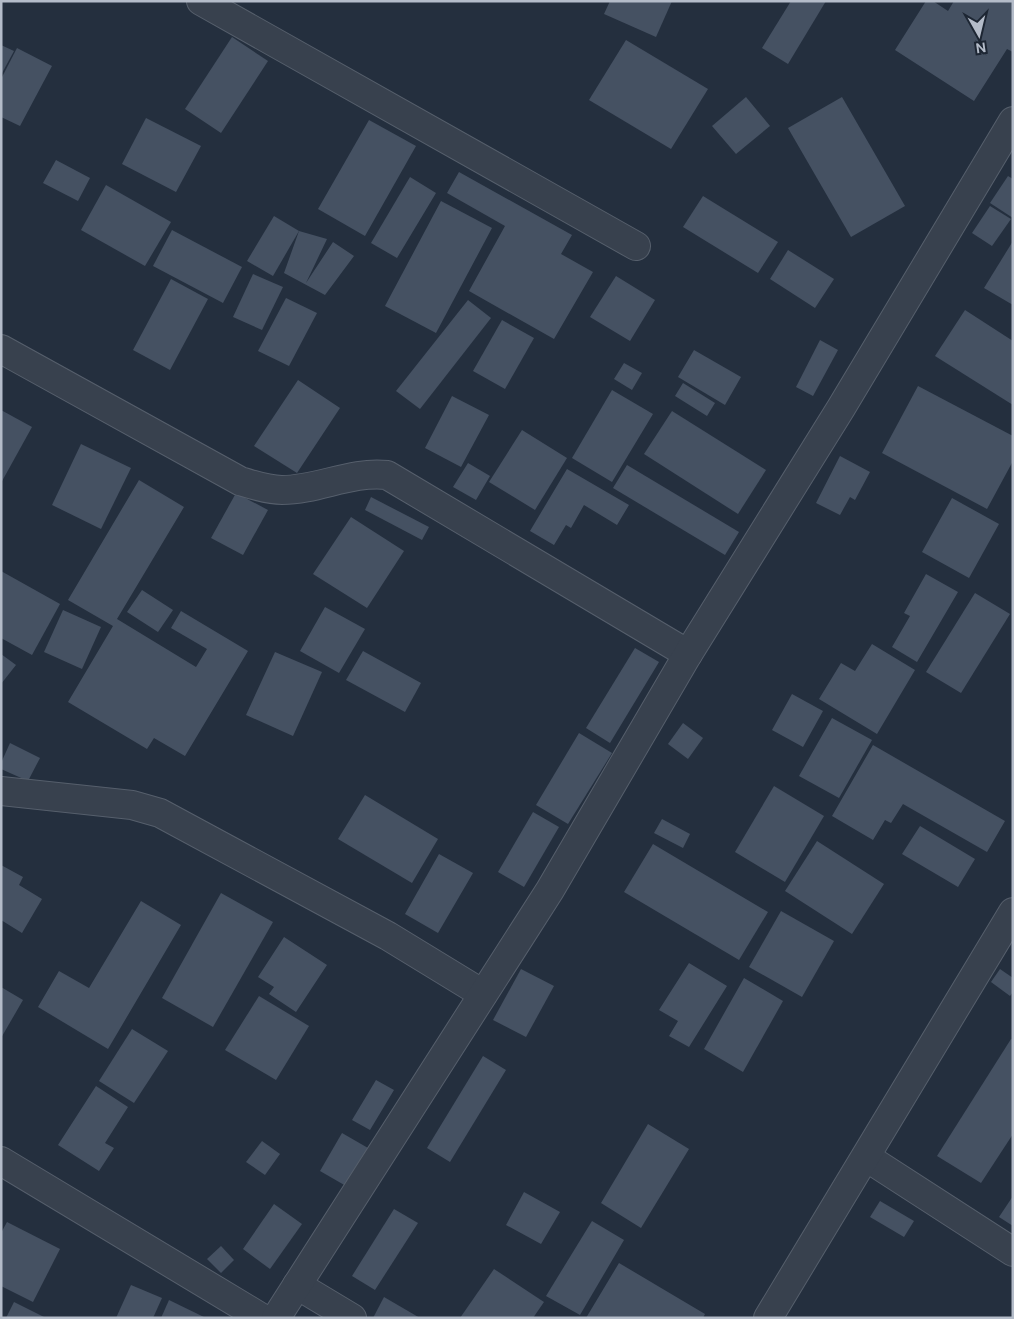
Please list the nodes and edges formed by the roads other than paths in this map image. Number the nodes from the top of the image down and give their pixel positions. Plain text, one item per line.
1 (201, 1) edge
2 (1013, 121) edge
3 (636, 246) dead end
4 (1, 349) edge
5 (688, 654) junction
6 (1, 791) edge
7 (1013, 912) edge
8 (483, 994) junction
9 (866, 1157) junction
10 (1, 1161) edge
11 (1013, 1252) edge
12 (297, 1285) junction
13 (262, 1318) edge
14 (276, 1318) edge
15 (352, 1318) edge
16 (768, 1318) edge

1 - 3 street
2 - 5 street
4 - 5 street
5 - 8 street
6 - 8 street
7 - 9 street
8 - 12 street
9 - 11 street
9 - 16 street
10 - 13 street
12 - 14 street
12 - 15 street

